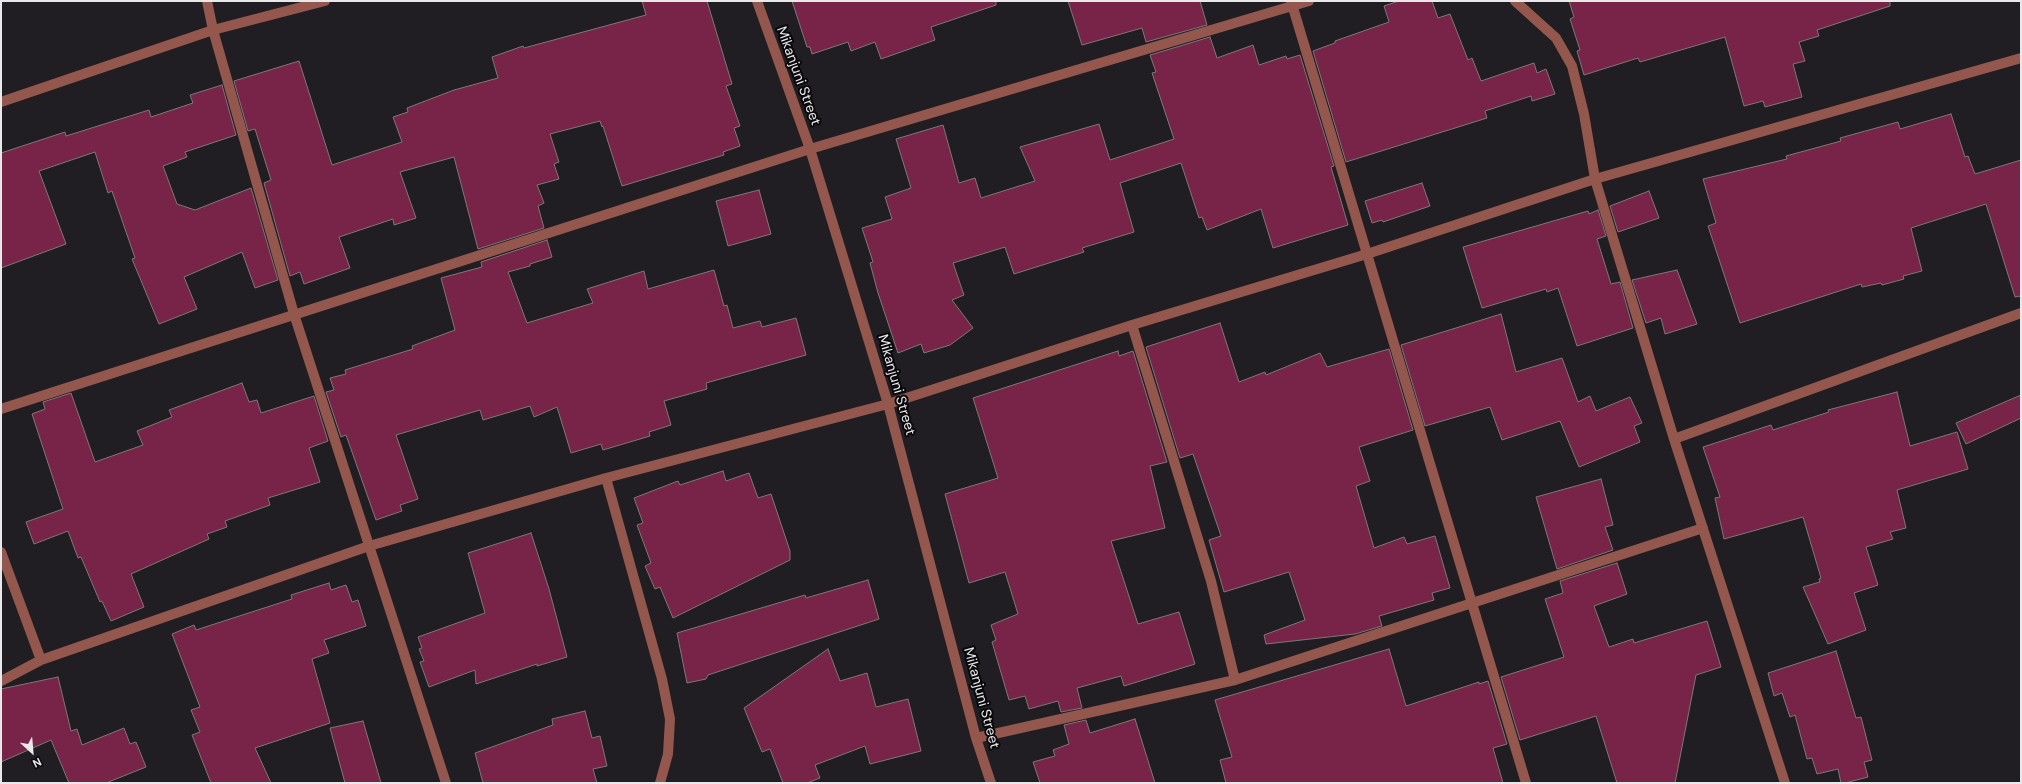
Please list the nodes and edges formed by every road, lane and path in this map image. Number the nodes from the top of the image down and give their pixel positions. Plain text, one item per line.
1 (207, 1) edge
2 (325, 1) edge
3 (756, 1) edge
4 (1309, 1) edge
5 (1515, 1) edge
6 (1291, 4) edge
7 (213, 30) junction
8 (2021, 58) edge
9 (1, 102) edge
10 (810, 149) junction
11 (1596, 179) junction
12 (1367, 254) junction
13 (2021, 313) edge
14 (294, 314) junction
15 (1132, 325) junction
16 (888, 404) junction
17 (1, 409) edge
18 (1674, 439) junction
19 (606, 478) junction
20 (1703, 528) junction
21 (369, 546) junction
22 (1, 552) edge
23 (1472, 604) junction
24 (41, 660) junction
25 (1235, 680) junction
26 (1, 681) edge
27 (976, 738) junction
28 (446, 783) edge
29 (660, 783) edge
30 (991, 783) edge
31 (1526, 783) edge
32 (1785, 783) edge

1 - 7 street
2 - 7 street
3 - 10 street, Mikanjuni Street
4 - 6 street
5 - 11 street
6 - 10 street
6 - 12 street
7 - 9 street
7 - 14 street
8 - 11 street
10 - 14 street
10 - 16 street, Mikanjuni Street
11 - 12 street
11 - 18 street
12 - 15 street
12 - 23 street
13 - 18 street
14 - 17 street
14 - 21 street
15 - 16 street
15 - 25 street
16 - 19 street
16 - 27 street, Mikanjuni Street
18 - 20 street
19 - 21 street
19 - 29 street
20 - 23 street
20 - 32 street
21 - 24 street
21 - 28 street
22 - 24 street
23 - 25 street
23 - 31 street
24 - 26 street
25 - 27 street
27 - 30 street, Mikanjuni Street

